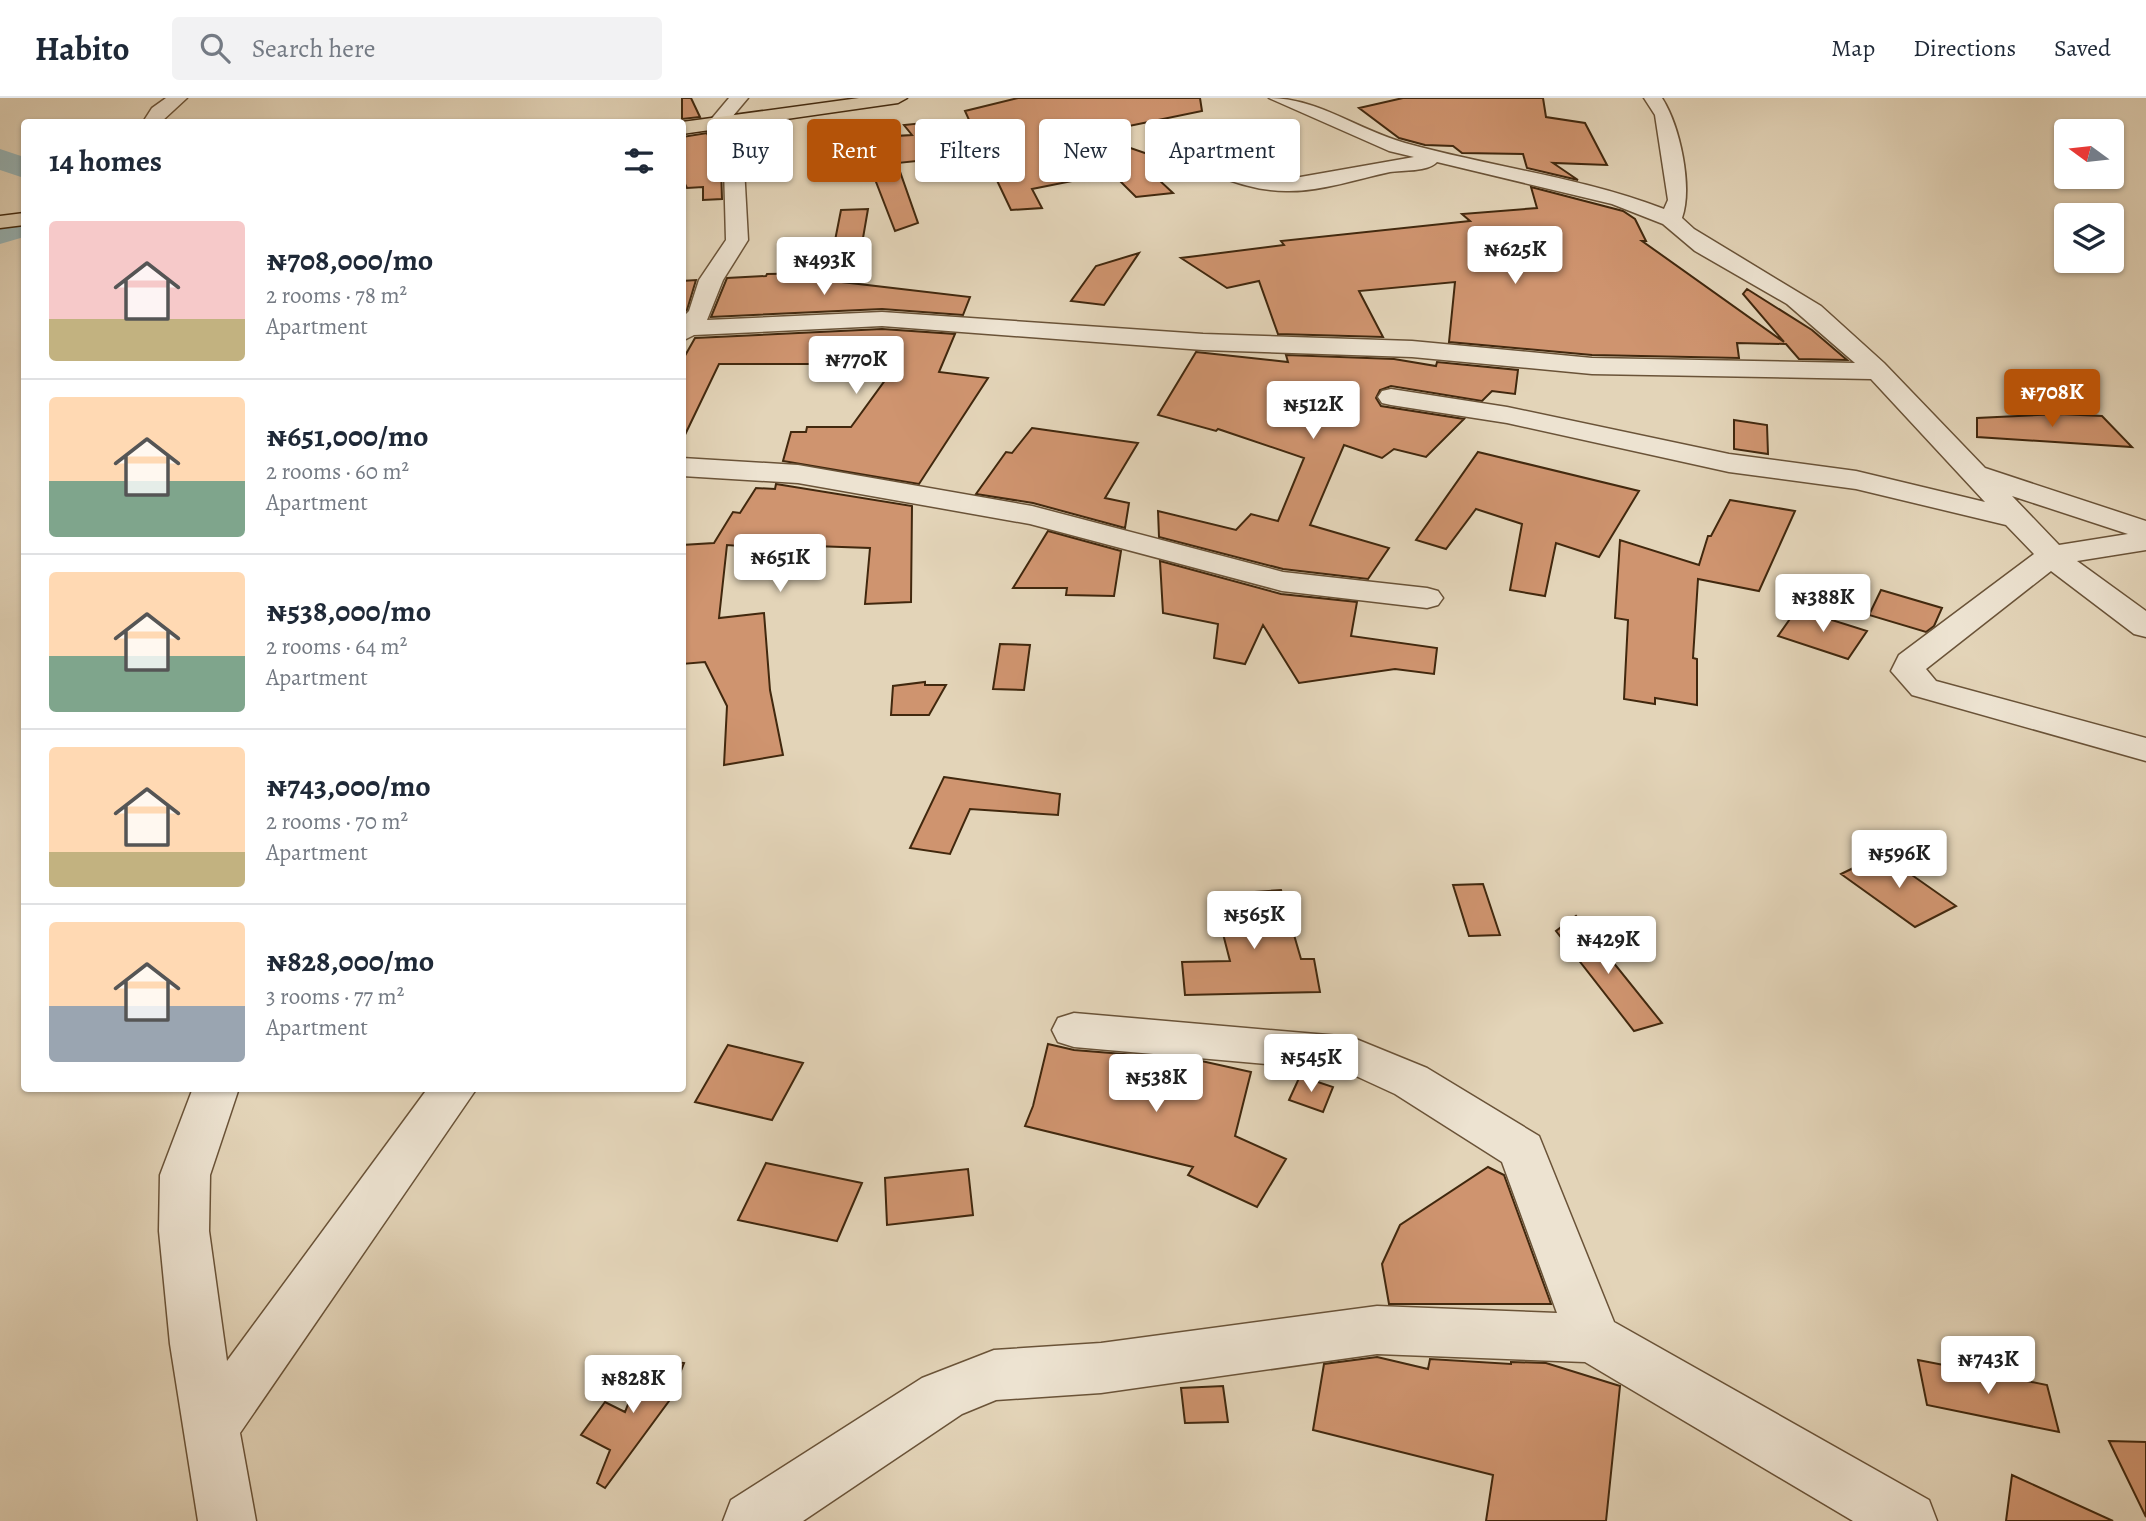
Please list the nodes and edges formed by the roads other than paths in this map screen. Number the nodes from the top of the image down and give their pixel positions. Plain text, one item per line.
1 (178, 98) edge
2 (739, 98) edge
3 (898, 98) edge
4 (1278, 98) edge
5 (1653, 98) edge
6 (154, 119) edge
7 (721, 119) edge
8 (747, 119) edge
9 (707, 125) edge
10 (686, 127) edge
11 (1457, 162) junction
12 (735, 182) edge
13 (1270, 182) edge
14 (21, 219) edge
15 (1671, 219) junction
16 (0, 222) edge
17 (686, 330) edge
18 (686, 331) edge
19 (1875, 371) junction
20 (1391, 397) dead end
21 (686, 467) edge
22 (1975, 473) junction
23 (2018, 519) junction
24 (2146, 530) edge
25 (2146, 541) edge
26 (2052, 555) junction
27 (1427, 598) dead end
28 (2146, 627) edge
29 (2146, 750) edge
30 (1074, 1030) dead end
31 (215, 1092) edge
32 (451, 1092) edge
33 (1593, 1338) junction
34 (211, 1428) junction
35 (227, 1521) edge
36 (752, 1521) edge
37 (1908, 1521) edge

1 - 6 street
2 - 7 street
3 - 8 highway
4 - 11 street
5 - 15 street
9 - 10 highway
11 - 13 street
11 - 15 street
12 - 17 street
14 - 16 highway
15 - 19 street
18 - 19 street
19 - 22 street
20 - 23 street
21 - 27 street
22 - 23 street
22 - 24 street
23 - 26 street
25 - 26 street
26 - 28 street
26 - 29 street
30 - 33 street
31 - 34 street
32 - 34 street
33 - 36 street
33 - 37 street
34 - 35 street

